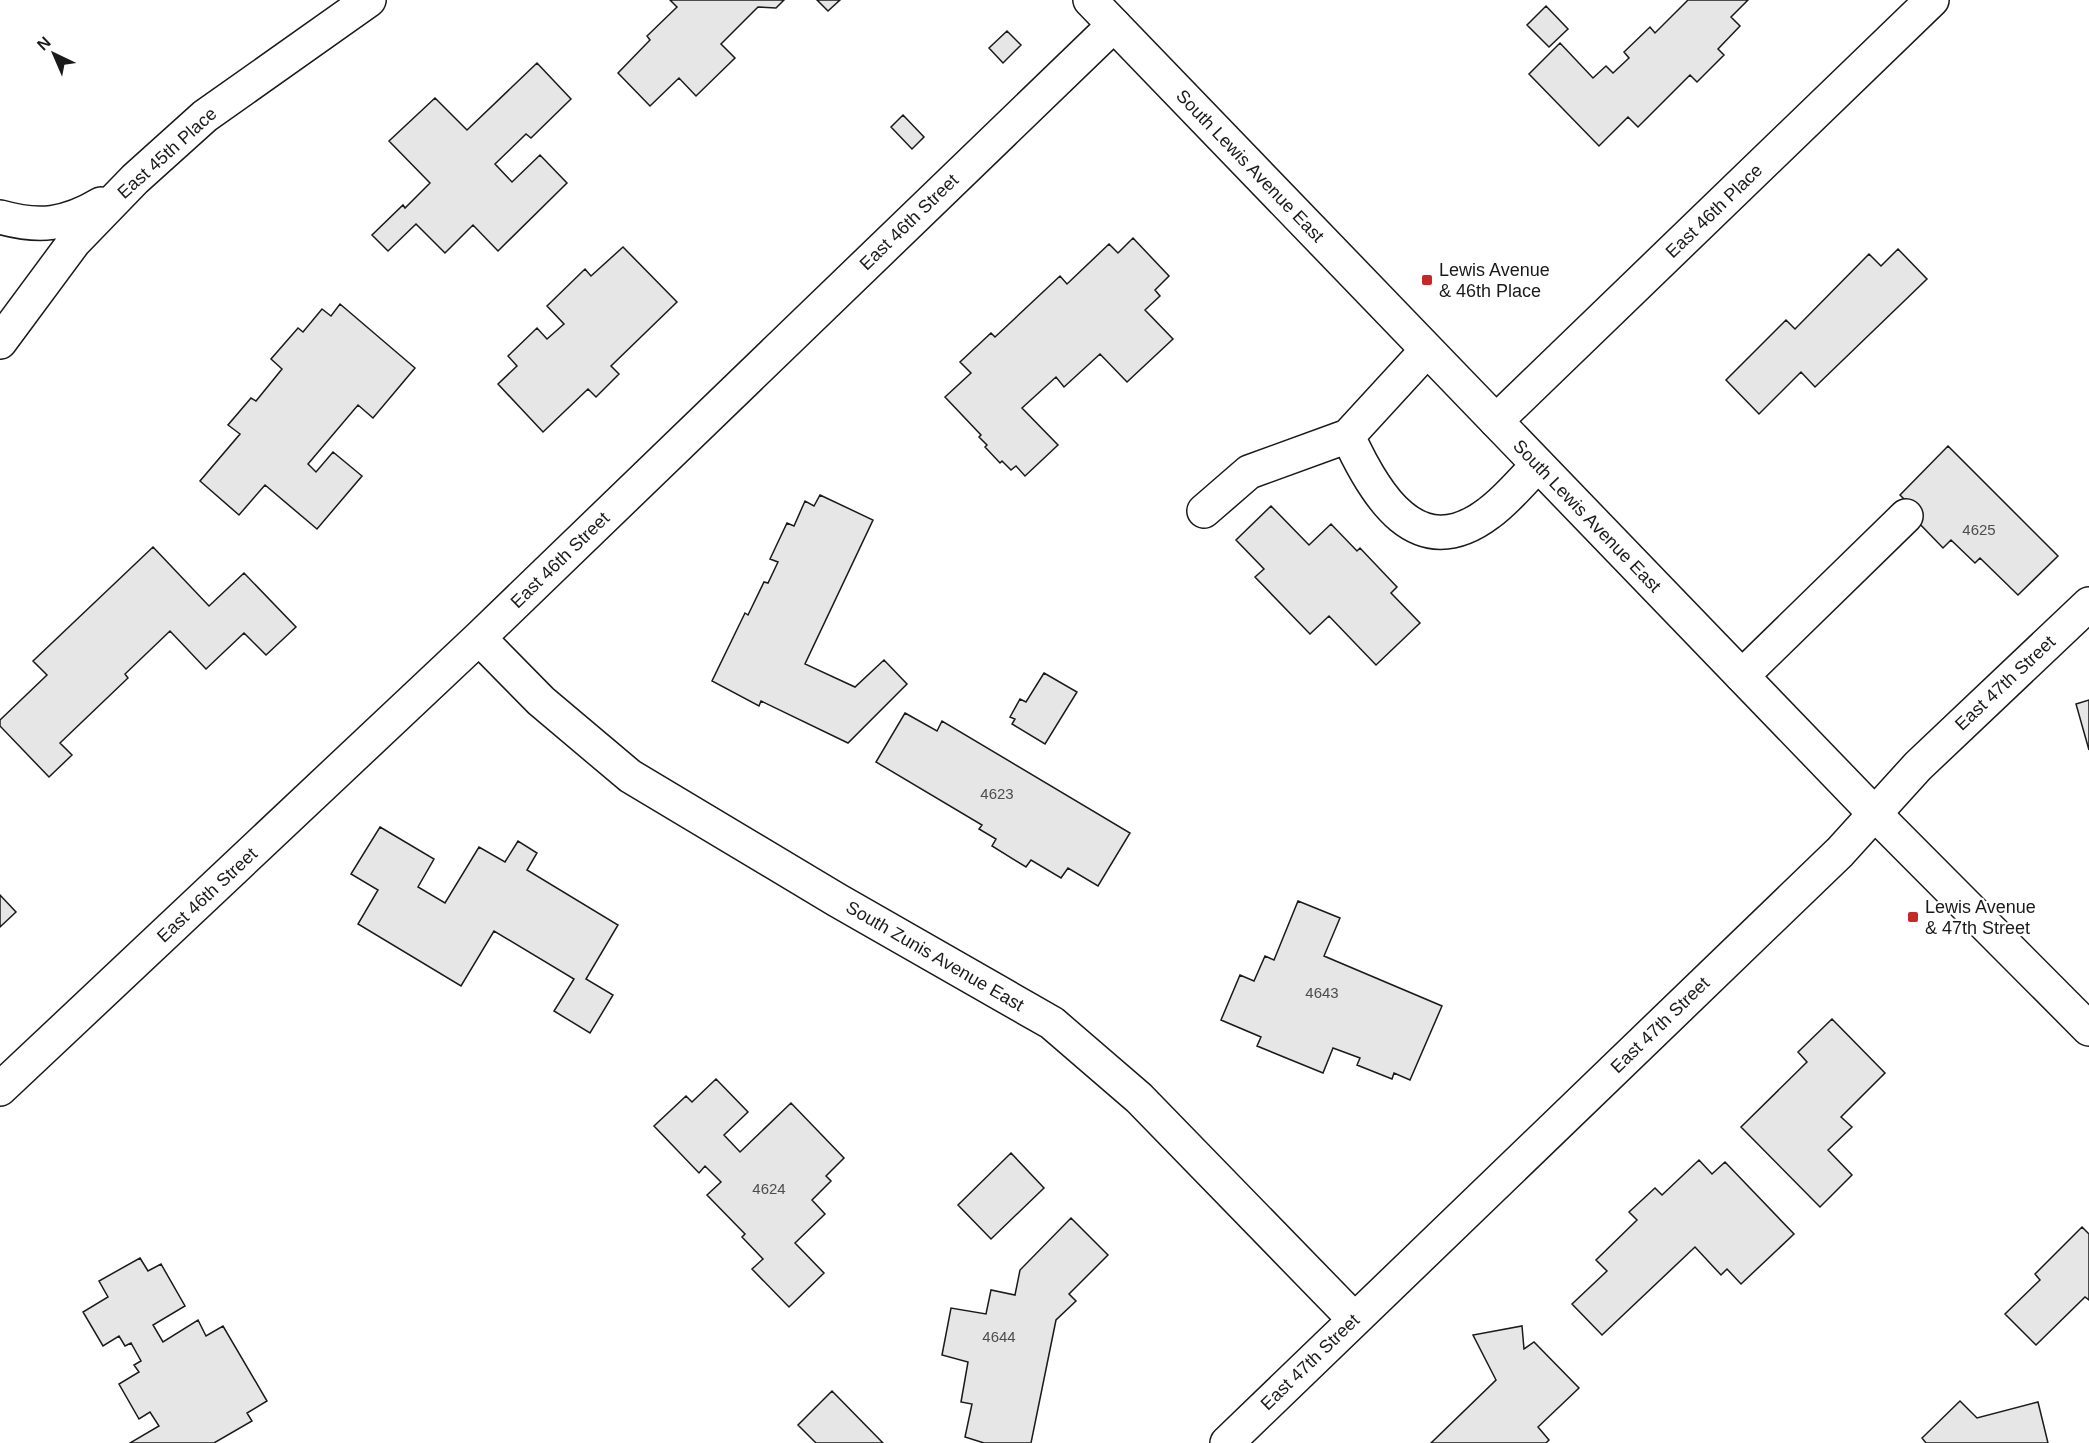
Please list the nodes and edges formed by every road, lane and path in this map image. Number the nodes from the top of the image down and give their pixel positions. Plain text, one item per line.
1 (369, 0) edge
2 (1090, 0) edge
3 (1932, 0) edge
4 (1114, 25) junction
5 (124, 190) junction
6 (0, 217) edge
7 (0, 342) edge
8 (1427, 350) junction
9 (1496, 421) junction
10 (1348, 436) junction
11 (1538, 465) junction
12 (1204, 511) dead end
13 (1906, 516) dead end
14 (2089, 604) edge
15 (479, 638) junction
16 (1742, 676) junction
17 (1875, 814) junction
18 (2089, 1029) edge
19 (0, 1089) edge
20 (1354, 1319) junction
21 (1227, 1443) edge

1 - 5 street, East 45th Place
2 - 4 street, South Lewis Avenue East
3 - 9 street, East 46th Place
4 - 8 street, South Lewis Avenue East
4 - 15 street, East 46th Street
5 - 6 street
5 - 7 street, East 45th Place
8 - 9 street, South Lewis Avenue East
8 - 10 street
9 - 11 street, South Lewis Avenue East
10 - 11 street
10 - 12 street
11 - 16 street, South Lewis Avenue East
13 - 16 street
14 - 17 street, East 47th Street
15 - 19 street, East 46th Street
15 - 20 street, South Zunis Avenue East
16 - 17 street, South Lewis Avenue East
17 - 18 street, South Lewis Avenue East
17 - 20 street, East 47th Street
20 - 21 street, East 47th Street

